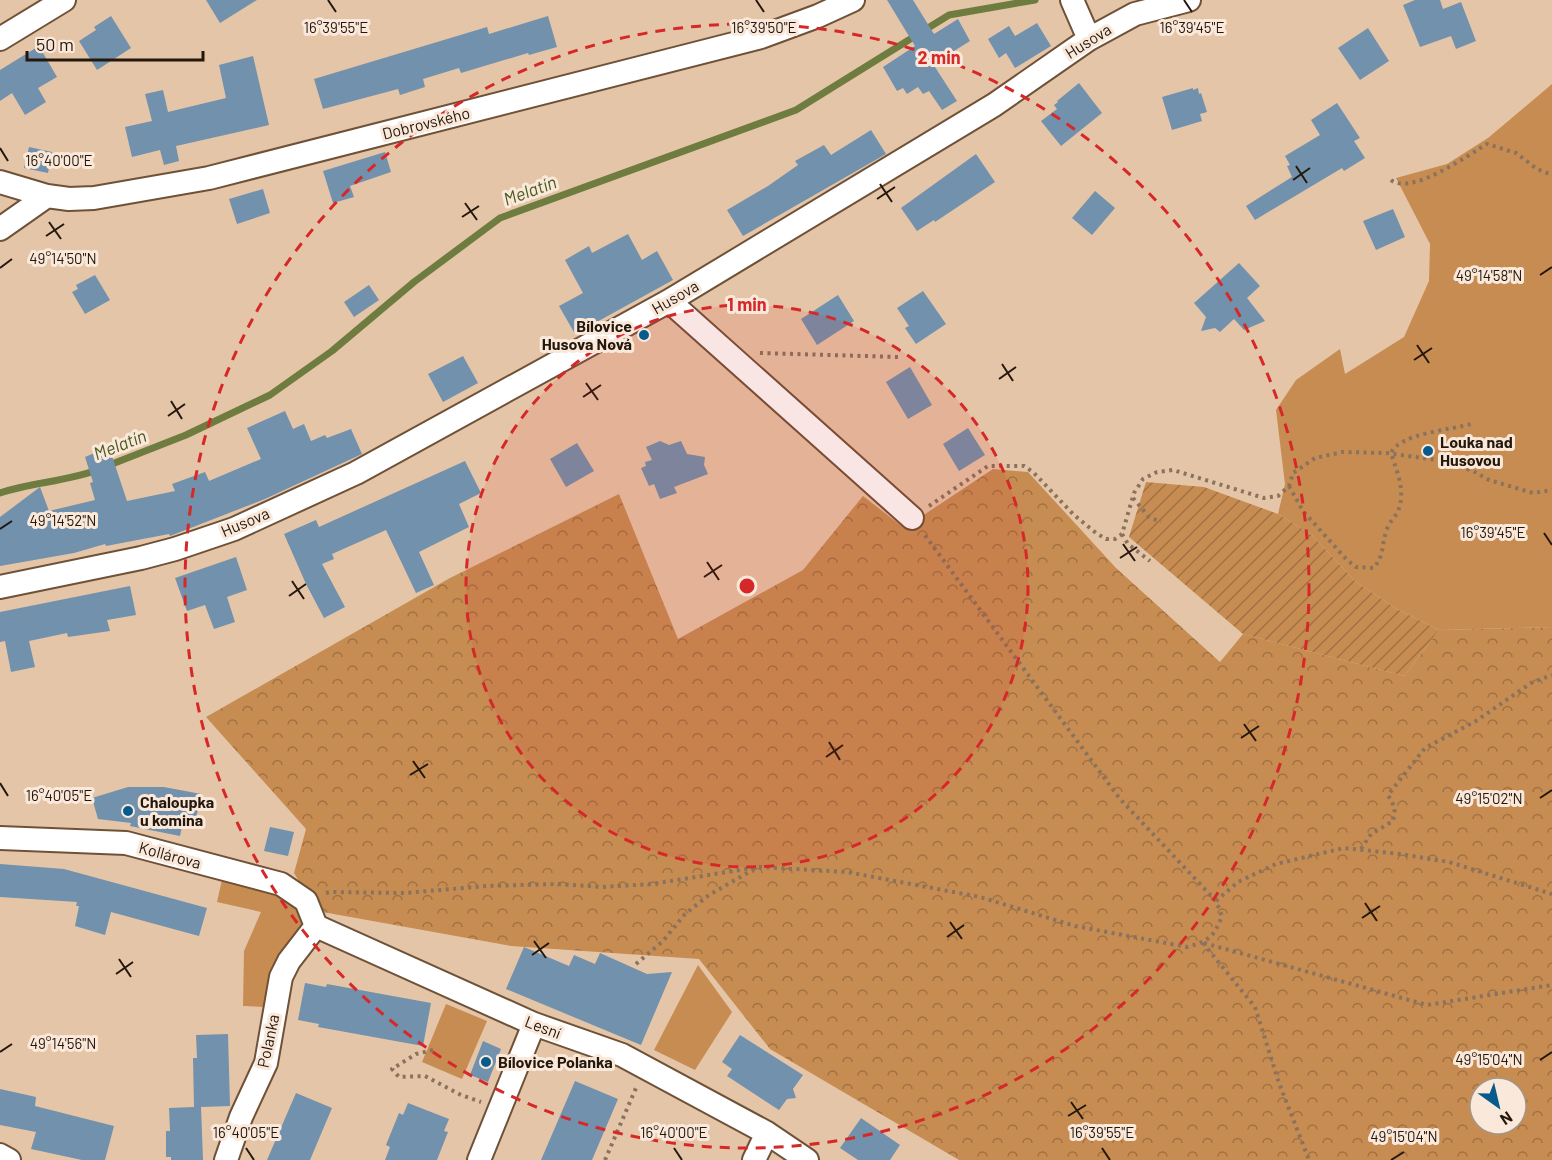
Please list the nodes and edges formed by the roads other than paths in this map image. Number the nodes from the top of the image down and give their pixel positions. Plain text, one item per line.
1 (64, 0) edge
2 (853, 0) edge
3 (1189, 0) edge
4 (1073, 2) edge
5 (0, 39) edge
6 (1089, 39) junction
7 (0, 182) edge
8 (47, 196) junction
9 (0, 229) edge
10 (669, 301) junction
11 (912, 518) road end
12 (0, 586) edge
13 (0, 838) edge
14 (316, 926) junction
15 (534, 1024) junction
16 (767, 1133) junction
17 (0, 1155) edge
18 (9, 1160) edge
19 (226, 1160) edge
20 (479, 1160) edge
21 (754, 1160) edge
22 (807, 1160) edge

1 - 5 street
2 - 8 street, Dobrovského
3 - 6 street, Husova
4 - 6 street
6 - 10 street, Husova
7 - 8 street, Dobrovského
8 - 9 street
10 - 11 street
10 - 12 street, Husova
13 - 14 street, Kollárova
14 - 15 street, Lesní
14 - 19 street, Polanka
15 - 16 street, Lesní
15 - 20 street
16 - 21 street
16 - 22 street, Lesní
17 - 18 street

